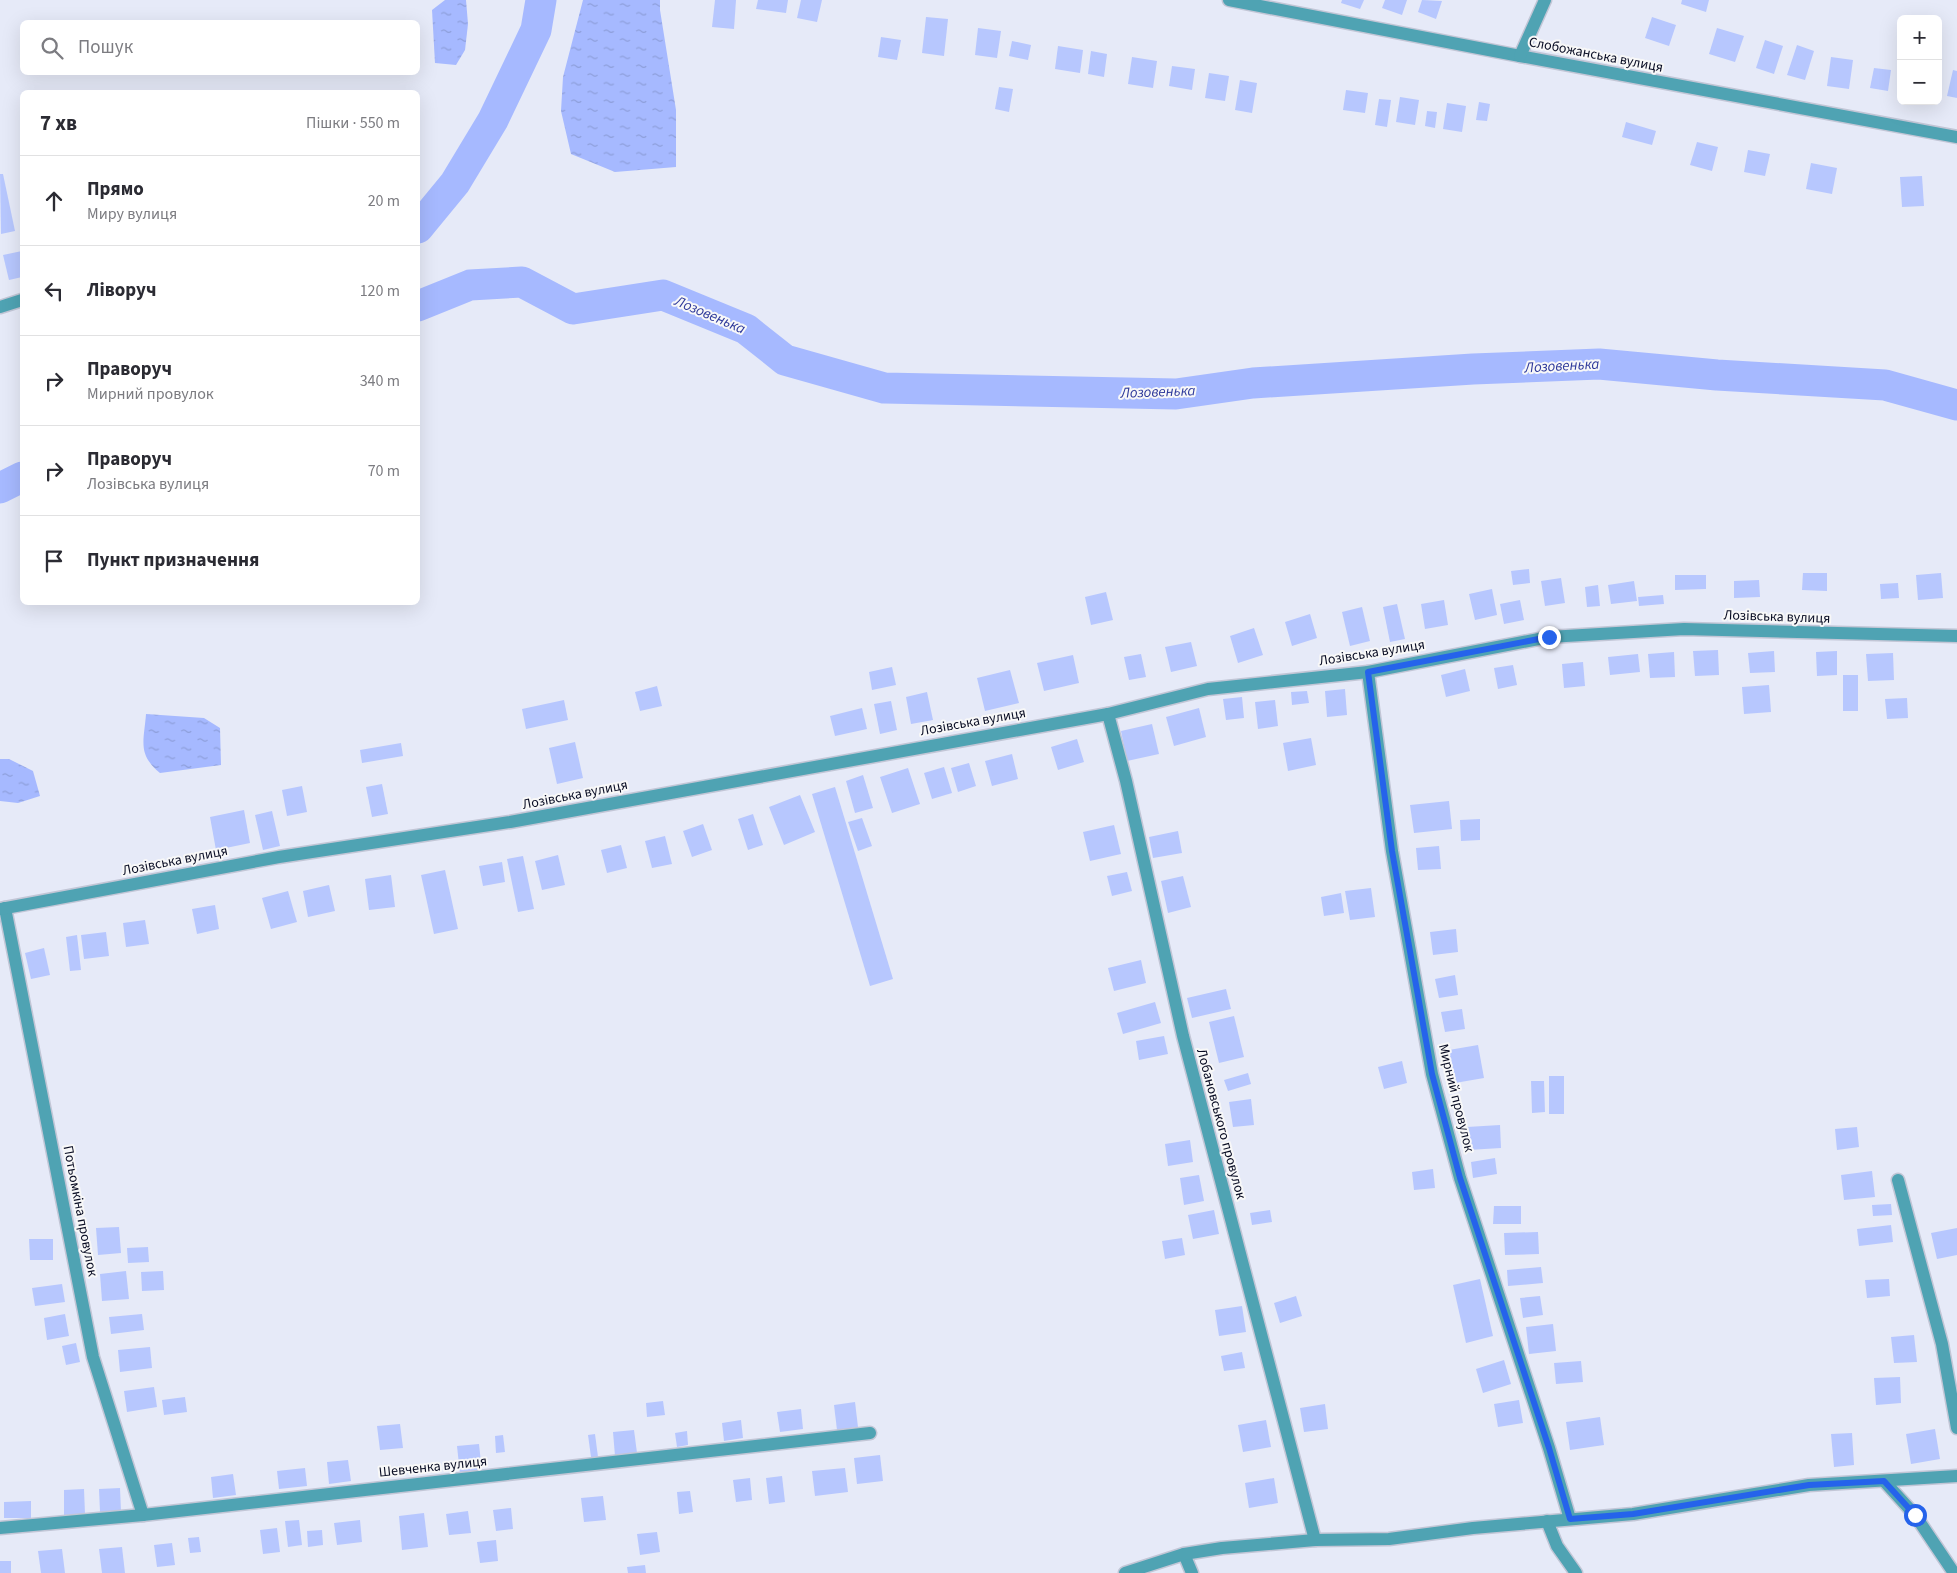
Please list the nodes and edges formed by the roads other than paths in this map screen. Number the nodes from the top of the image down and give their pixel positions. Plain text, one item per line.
1 (1229, 0) edge
2 (1545, 0) edge
3 (1520, 56) junction
4 (1957, 137) edge
5 (20, 301) edge
6 (0, 307) edge
7 (1957, 636) edge
8 (1368, 672) junction
9 (1108, 714) junction
10 (3, 908) edge
11 (1898, 1180) dead end
12 (1957, 1428) edge
13 (870, 1434) dead end
14 (1957, 1476) edge
15 (1884, 1481) junction
16 (143, 1515) junction
17 (1570, 1519) junction
18 (1547, 1521) junction
19 (0, 1528) edge
20 (1315, 1540) junction
21 (1184, 1554) junction
22 (1124, 1573) edge
23 (1192, 1573) edge
24 (1576, 1573) edge
25 (1954, 1573) edge

1 - 3 street, Слобожанська вулиця
2 - 3 street
3 - 4 street, Слобожанська вулиця
5 - 6 street
7 - 8 street, Лозівська вулиця
8 - 9 street, Лозівська вулиця
8 - 17 street, Мирний провулок
9 - 10 street, Лозівська вулиця
9 - 20 street, Лобановського провулок
10 - 16 street, Потьомкіна провулок
11 - 12 street
13 - 16 street, Шевченка вулиця
14 - 15 street
15 - 17 street
15 - 25 street
16 - 19 street, Шевченка вулиця
17 - 18 street
18 - 20 street
18 - 24 street
20 - 21 street
21 - 22 street
21 - 23 street

